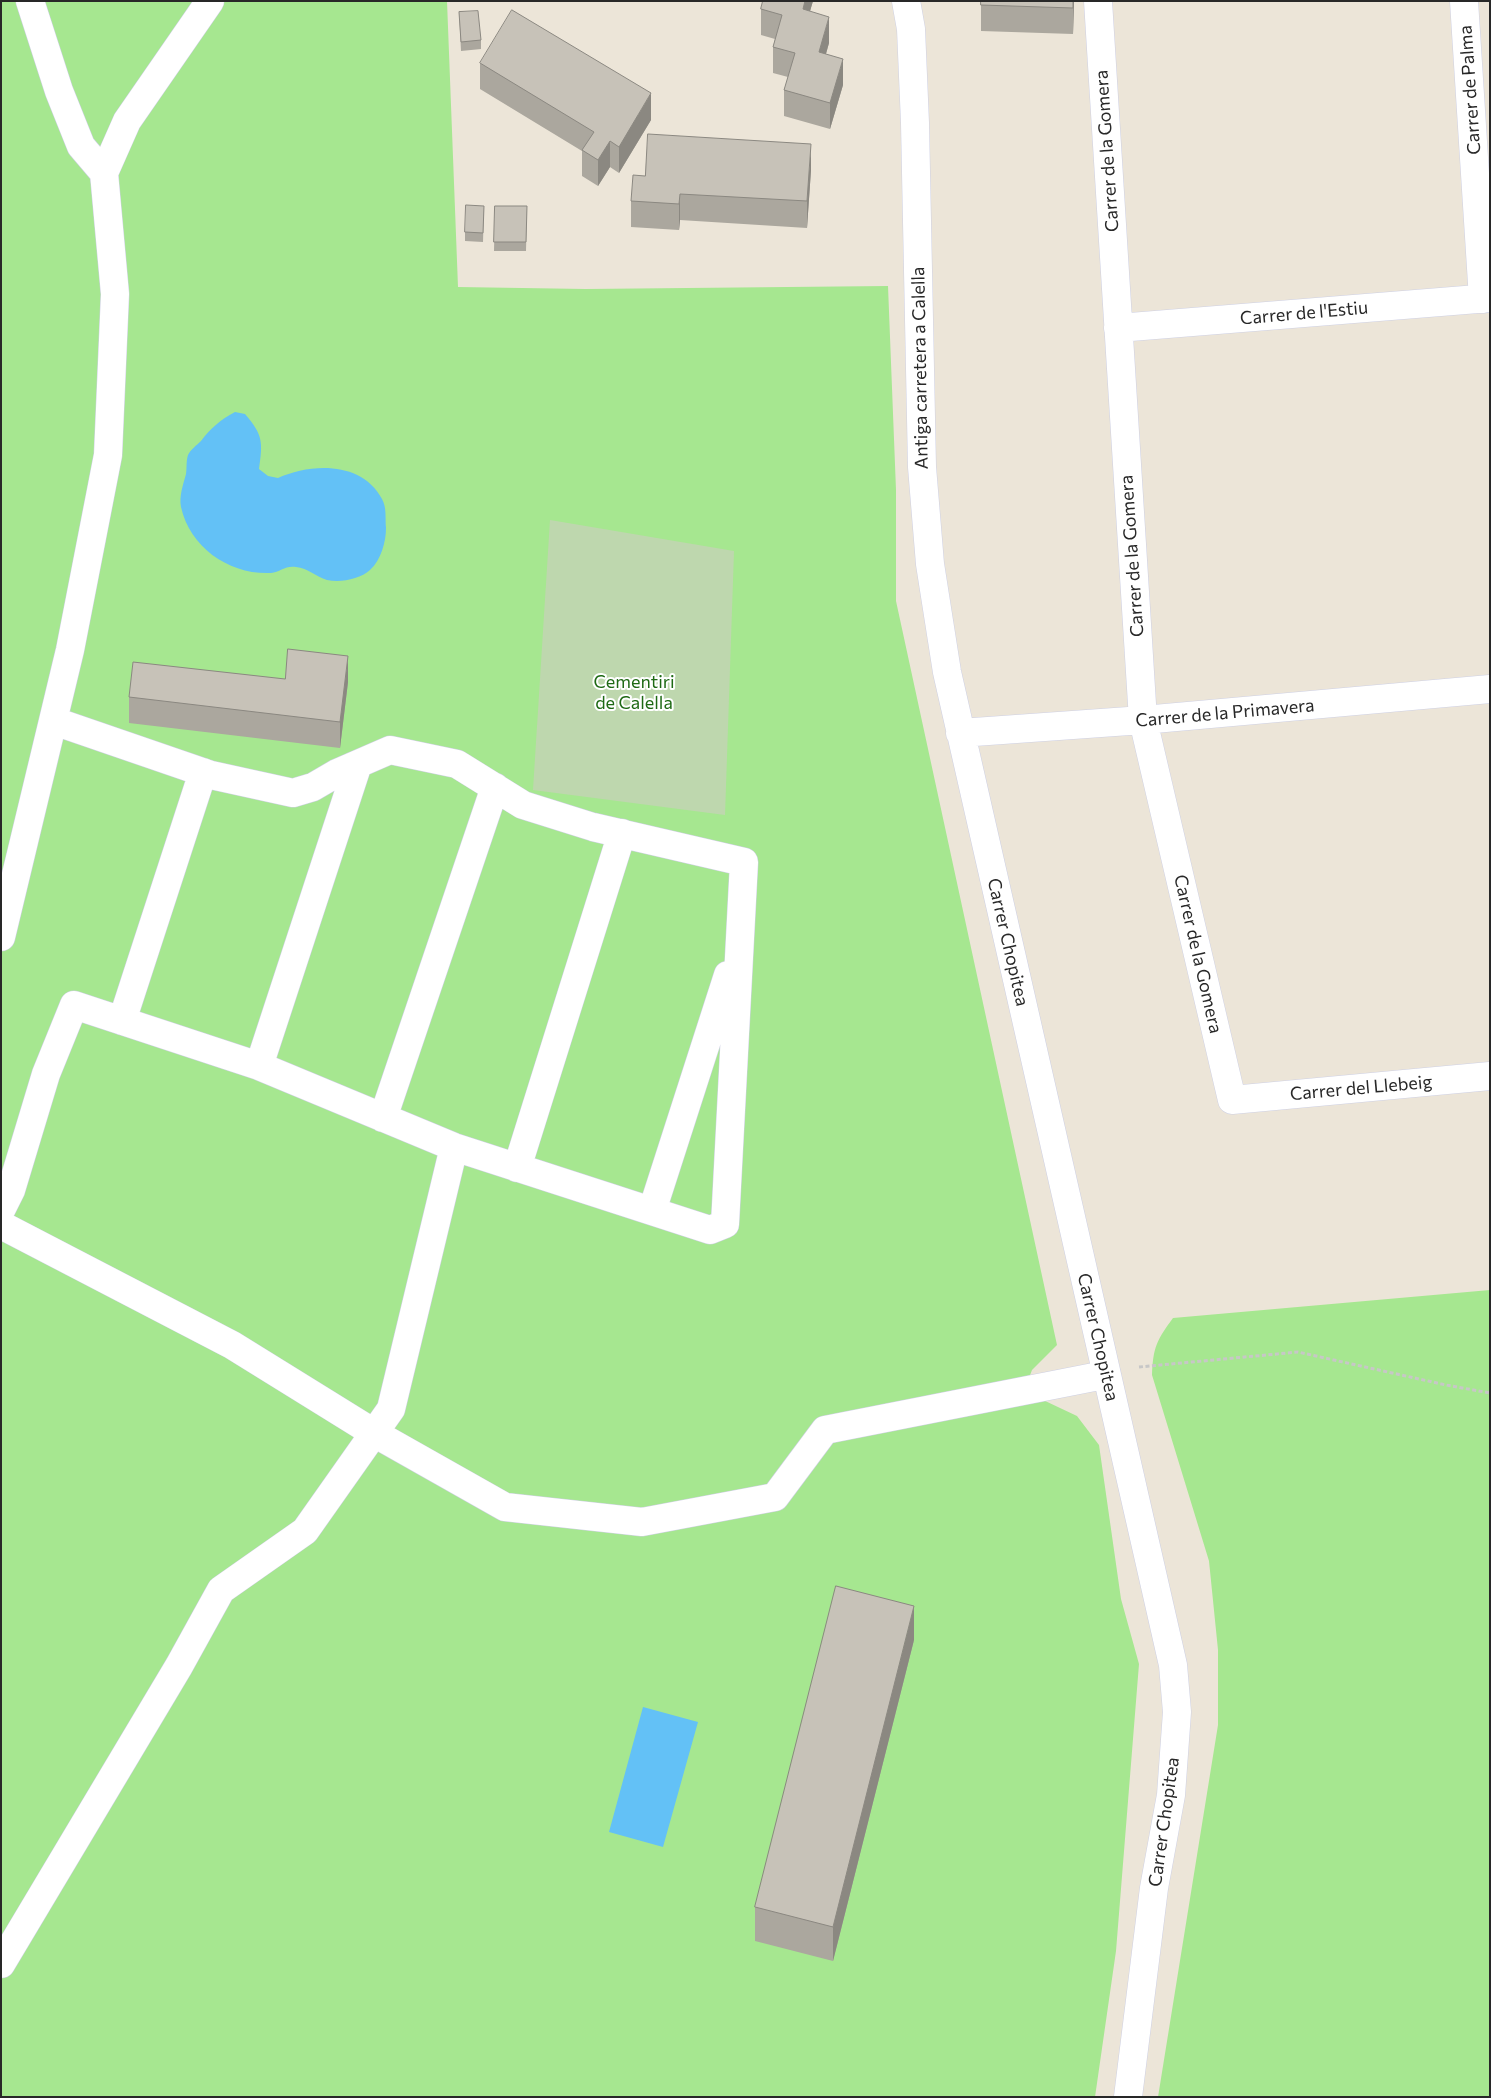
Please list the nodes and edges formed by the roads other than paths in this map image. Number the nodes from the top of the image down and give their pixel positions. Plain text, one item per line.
1 (30, 1) edge
2 (210, 1) edge
3 (906, 1) edge
4 (1098, 1) edge
5 (1464, 1) edge
6 (104, 173) junction
7 (1486, 298) edge
8 (1118, 328) junction
9 (1490, 689) edge
10 (1143, 720) junction
11 (54, 721) junction
12 (960, 733) junction
13 (358, 764) junction
14 (203, 772) junction
15 (495, 788) junction
16 (622, 833) junction
17 (1, 937) edge
18 (740, 939) junction
19 (122, 1021) junction
20 (259, 1066) junction
21 (1490, 1076) edge
22 (1232, 1100) joint
23 (383, 1118) junction
24 (454, 1147) junction
25 (517, 1168) junction
26 (1, 1210) edge
27 (652, 1211) junction
28 (1, 1225) edge
29 (1106, 1372) junction
30 (374, 1433) junction
31 (1, 1964) edge
32 (1128, 2097) edge

1 - 6 street
2 - 6 street
3 - 12 street, Antiga carretera a Calella
4 - 8 street, Carrer de la Gomera
5 - 7 street, Carrer de Palma
6 - 11 street
7 - 8 street, Carrer de l'Estiu
8 - 10 street, Carrer de la Gomera
9 - 10 street, Carrer de la Primavera
10 - 12 street, Carrer de la Primavera
10 - 22 street, Carrer de la Gomera
11 - 14 street
11 - 17 street
12 - 29 street, Carrer Chopitea
13 - 14 street
13 - 15 street
13 - 20 street
14 - 19 street
15 - 16 street
15 - 23 street
16 - 18 street
16 - 25 street
18 - 27 street
18 - 27 street
19 - 20 street
19 - 26 street
20 - 23 street
21 - 22 street, Carrer del Llebeig
23 - 24 street
24 - 25 street
24 - 30 street
25 - 27 street
28 - 30 street
29 - 30 street
29 - 32 street, Carrer Chopitea
30 - 31 street

